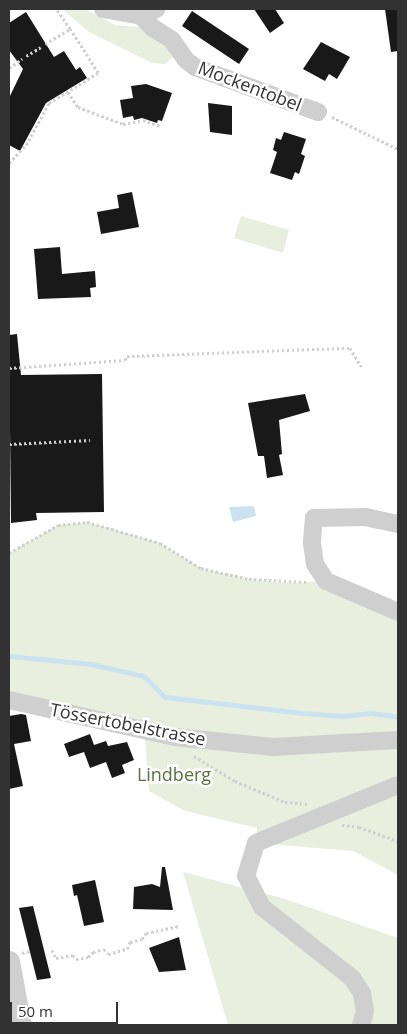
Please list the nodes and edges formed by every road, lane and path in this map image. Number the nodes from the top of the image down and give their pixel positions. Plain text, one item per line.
1 (56, 9) edge
2 (103, 9) edge
3 (149, 12) edge
4 (70, 29) junction
5 (45, 44) dead end
6 (41, 47) dead end
7 (26, 56) dead end
8 (22, 59) dead end
9 (9, 68) edge
10 (68, 92) junction
11 (318, 112) joint
12 (160, 126) dead end
13 (398, 149) edge
14 (9, 163) edge
15 (362, 367) dead end
16 (9, 368) edge
17 (90, 440) dead end
18 (9, 444) edge
19 (398, 524) edge
20 (9, 553) edge
21 (326, 581) junction
22 (398, 612) edge
23 (9, 700) edge
24 (175, 737) junction
25 (398, 740) edge
26 (398, 785) edge
27 (318, 804) dead end
28 (359, 827) dead end
29 (398, 841) edge
30 (179, 926) dead end
31 (52, 950) dead end
32 (9, 961) edge
33 (21, 1025) edge
34 (361, 1025) edge

1 - 4 path
2 - 3 street
3 - 11 street, Mockentobel
4 - 5 path
4 - 10 path
6 - 7 path
8 - 9 path
10 - 12 path
10 - 14 path
11 - 13 path
15 - 16 path
17 - 18 path
19 - 21 street
20 - 21 path
21 - 22 street
23 - 24 street, Tössertobelstrasse
24 - 25 street, Tössertobelstrasse
24 - 27 path
26 - 34 street
28 - 29 path
30 - 31 path
32 - 33 street

